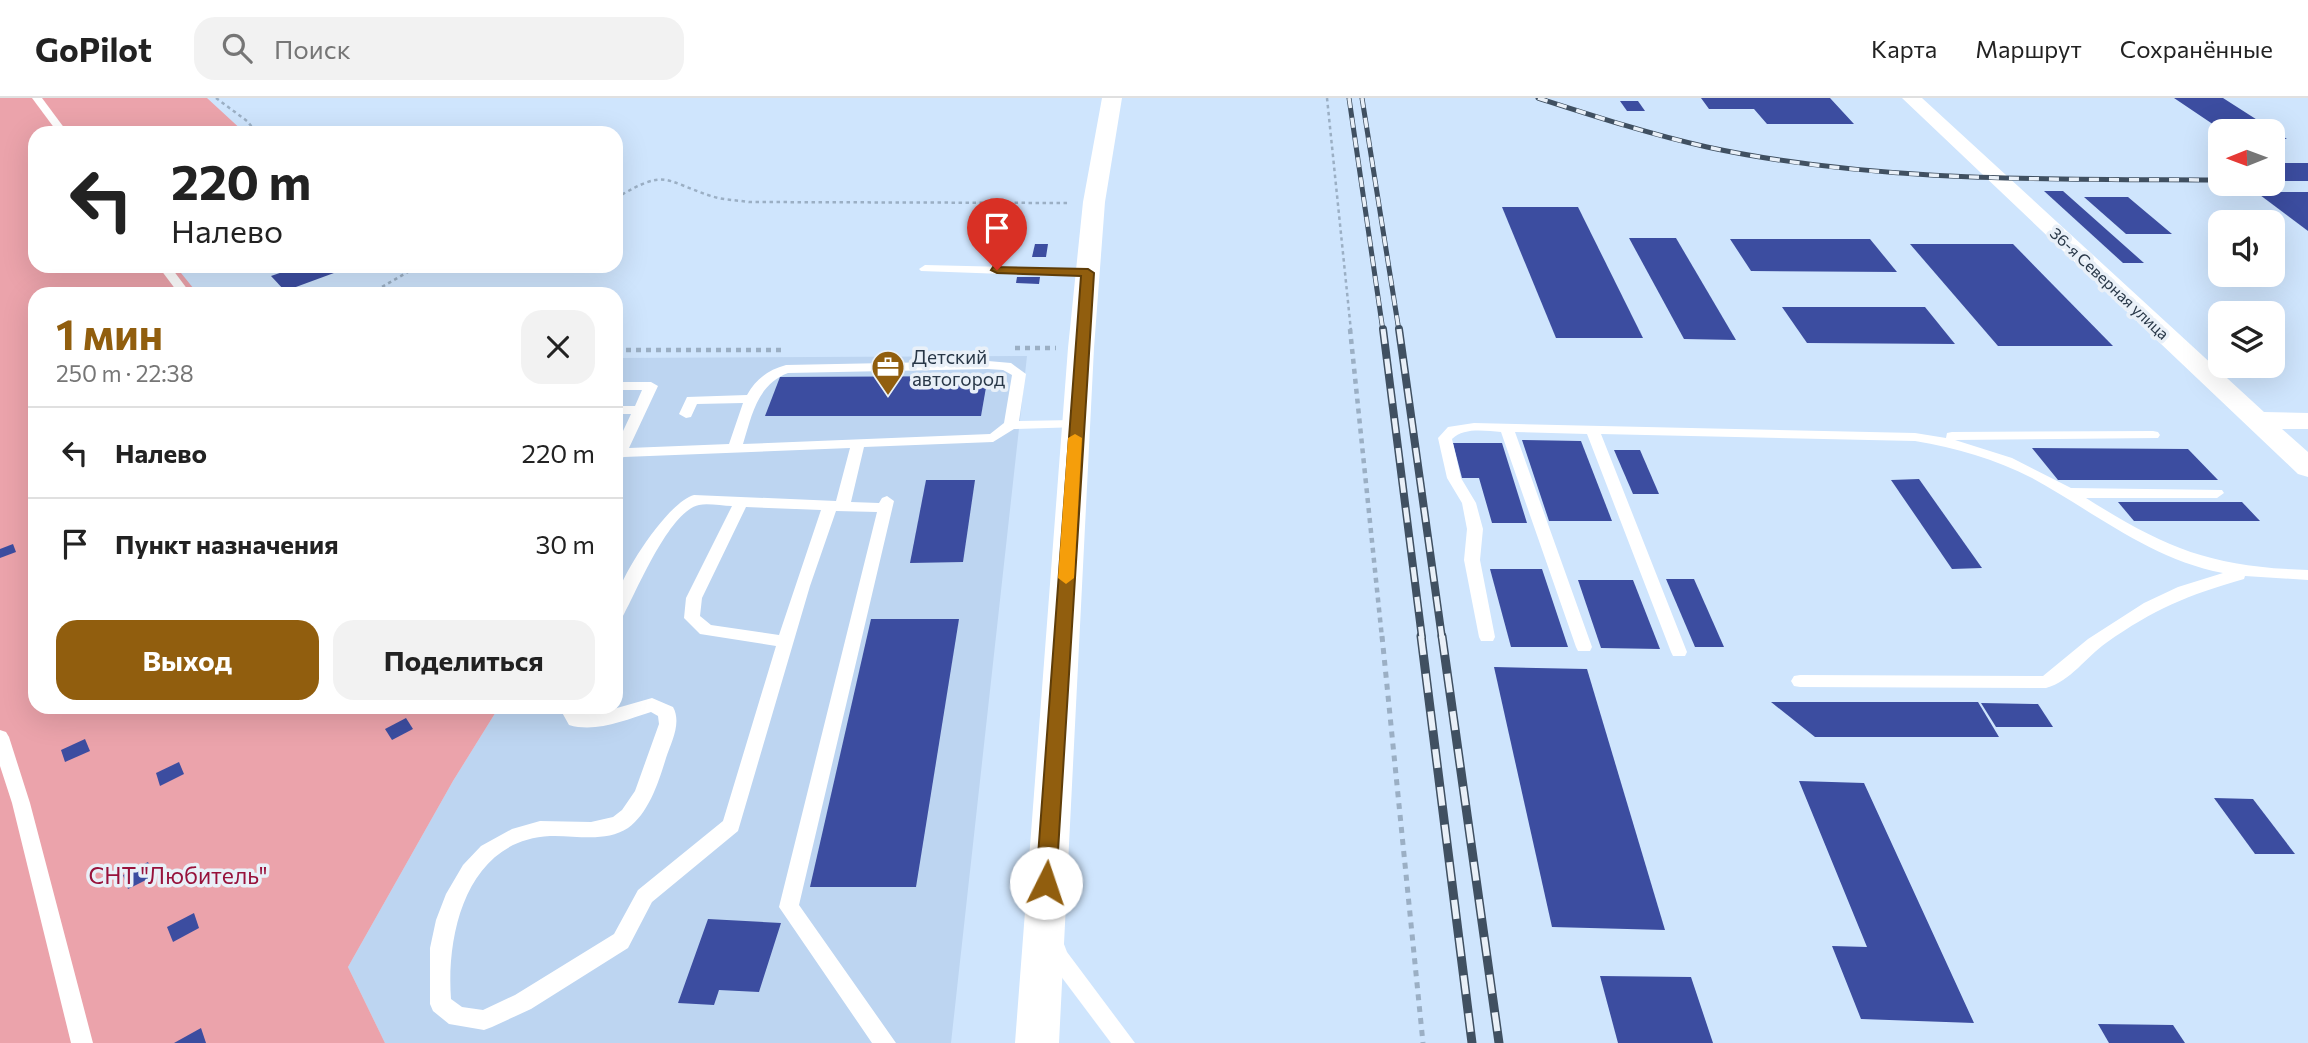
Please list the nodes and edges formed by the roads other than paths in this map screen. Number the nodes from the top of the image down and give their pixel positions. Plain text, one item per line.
1 (37, 98) edge
2 (1112, 98) edge
3 (1911, 98) edge
4 (58, 126) edge
5 (925, 269) dead end
6 (1088, 273) junction
7 (623, 386) edge
8 (751, 399) junction
9 (623, 410) edge
10 (639, 410) junction
11 (686, 414) dead end
12 (2258, 420) junction
13 (2308, 421) edge
14 (1076, 424) junction
15 (1012, 425) junction
16 (1507, 428) junction
17 (1592, 429) junction
18 (2153, 435) dead end
19 (2018, 436) junction
20 (1915, 437) junction
21 (623, 444) edge
22 (858, 445) junction
23 (735, 448) junction
24 (623, 454) edge
25 (2308, 468) edge
26 (2038, 475) junction
27 (2066, 493) junction
28 (2217, 493) dead end
29 (742, 501) junction
30 (836, 507) junction
31 (2246, 573) junction
32 (2308, 575) edge
33 (623, 601) edge
34 (1488, 637) dead end
35 (787, 642) junction
36 (1584, 647) dead end
37 (1679, 652) dead end
38 (1800, 681) dead end
39 (623, 713) edge
40 (572, 714) edge
41 (620, 714) edge
42 (0, 737) edge
43 (1044, 911) junction
44 (82, 1043) edge
45 (885, 1043) edge
46 (1037, 1043) edge
47 (1124, 1043) edge

1 - 4 lane
2 - 6 street
3 - 12 street, 36-я Северная улица
5 - 6 lane
6 - 14 street
7 - 10 lane
8 - 11 lane
8 - 15 lane
8 - 23 lane
9 - 10 lane
10 - 21 lane
12 - 13 street
12 - 25 street, 36-я Северная улица
14 - 15 lane
14 - 43 street
15 - 22 lane
16 - 17 lane
16 - 34 lane
16 - 36 lane
17 - 20 lane
17 - 37 lane
18 - 19 lane
19 - 20 lane
19 - 26 lane
20 - 26 lane
22 - 23 lane
22 - 30 lane
23 - 24 lane
26 - 27 lane
27 - 28 lane
27 - 31 lane
29 - 30 lane
29 - 33 lane
29 - 35 lane
30 - 35 lane
30 - 45 lane
31 - 32 lane
31 - 38 lane
35 - 39 lane
40 - 41 lane
42 - 44 lane
43 - 46 street
43 - 47 lane

